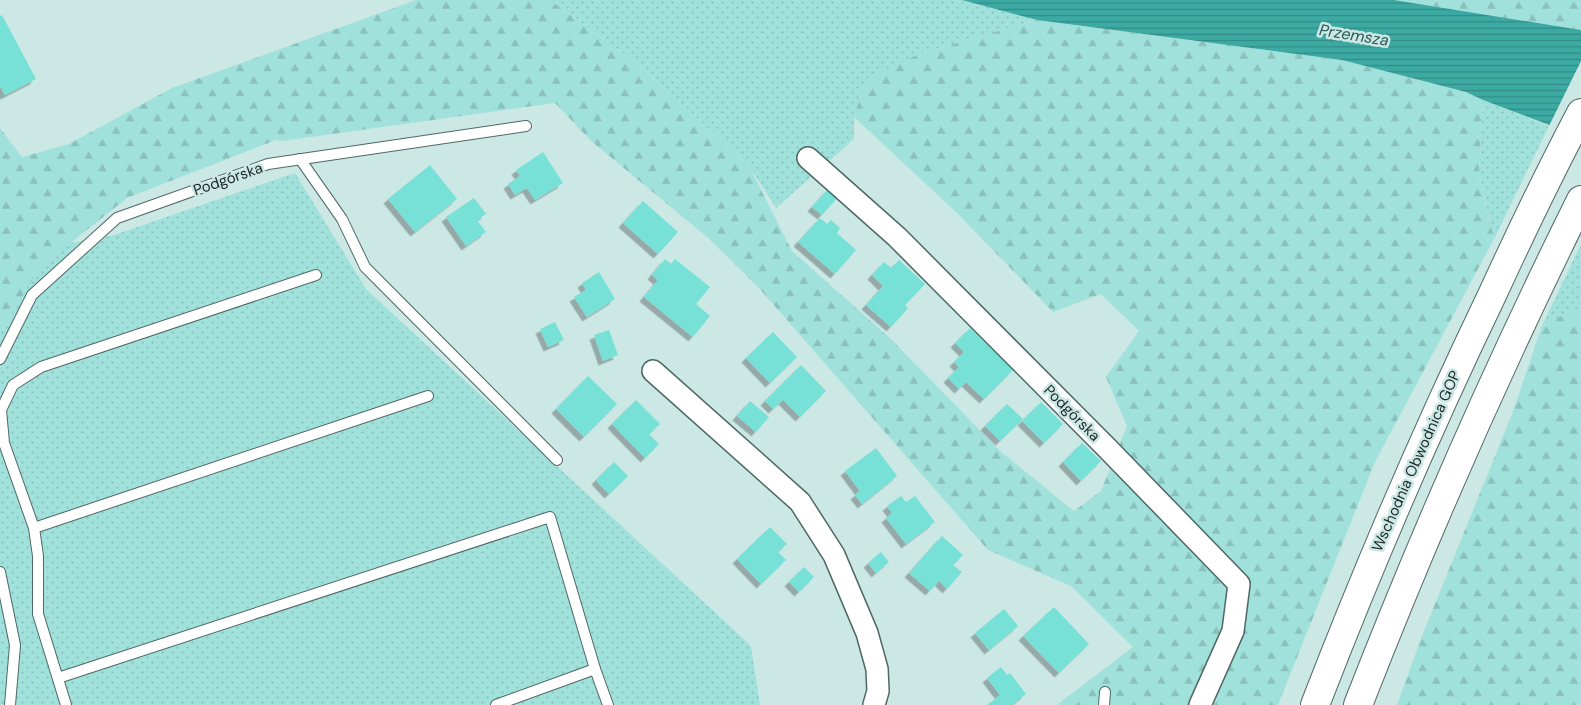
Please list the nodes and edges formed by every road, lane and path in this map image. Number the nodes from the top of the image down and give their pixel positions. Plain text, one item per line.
1 (1581, 113) edge
2 (526, 126) dead end
3 (808, 158) dead end
4 (300, 160) junction
5 (1581, 200) edge
6 (316, 275) dead end
7 (0, 358) edge
8 (653, 371) dead end
9 (428, 396) dead end
10 (557, 460) dead end
11 (34, 528) junction
12 (0, 572) edge
13 (595, 669) junction
14 (58, 678) junction
15 (1105, 692) dead end
16 (10, 705) edge
17 (66, 705) edge
18 (496, 705) edge
19 (608, 705) edge
20 (874, 705) edge
21 (1104, 705) edge
22 (1200, 705) edge
23 (1315, 705) edge
24 (1358, 705) edge

1 - 23 highway, Wschodnia Obwodnica GOP
2 - 4 lane, Podgórska
3 - 22 street, Podgórska
4 - 7 lane, Podgórska
4 - 10 lane
5 - 24 highway
6 - 11 lane
8 - 20 street
9 - 11 lane
11 - 14 lane
12 - 16 lane
13 - 14 lane
13 - 18 lane
13 - 19 lane
14 - 17 lane
15 - 21 lane

